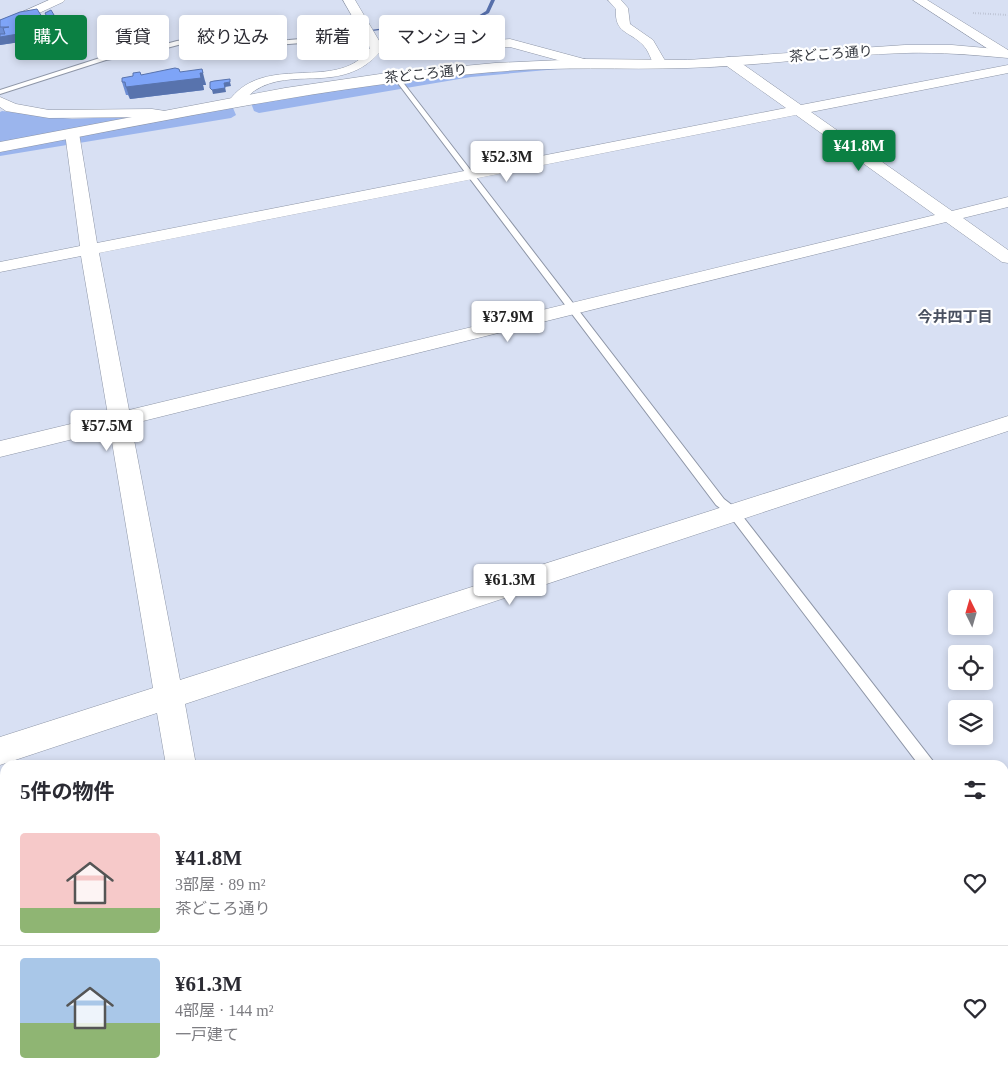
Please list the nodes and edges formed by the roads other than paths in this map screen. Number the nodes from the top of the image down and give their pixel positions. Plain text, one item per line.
1 (59, 0) edge
2 (349, 0) edge
3 (614, 0) edge
4 (919, 0) edge
5 (357, 15) edge
6 (0, 27) edge
7 (369, 36) edge
8 (297, 41) edge
9 (377, 48) junction
10 (1006, 54) edge
11 (729, 60) junction
12 (583, 63) junction
13 (660, 64) junction
14 (1008, 69) edge
15 (396, 77) junction
16 (0, 92) edge
17 (0, 101) edge
18 (235, 102) junction
19 (798, 110) junction
20 (166, 115) junction
21 (72, 133) junction
22 (0, 147) edge
23 (469, 175) junction
24 (1008, 202) edge
25 (949, 217) junction
26 (90, 249) junction
27 (1008, 258) edge
28 (0, 266) edge
29 (573, 309) junction
30 (121, 420) junction
31 (1008, 423) edge
32 (0, 449) edge
33 (733, 512) junction
34 (170, 696) junction
35 (0, 750) edge
36 (180, 760) edge
37 (924, 760) edge

1 - 6 street
2 - 5 street
3 - 13 street
4 - 10 street
7 - 9 street
8 - 16 lane
9 - 12 street
9 - 18 street
10 - 11 street, 茶どころ通り
11 - 13 street, 茶どころ通り
11 - 19 street
12 - 13 street, 茶どころ通り
12 - 15 street, 茶どころ通り
14 - 19 street
15 - 18 street, 茶どころ通り
15 - 23 lane
17 - 20 street
18 - 20 street, 茶どころ通り
19 - 23 street
19 - 25 street
20 - 21 street, 茶どころ通り
21 - 22 street, 茶どころ通り
21 - 26 street
23 - 26 street
23 - 29 lane
24 - 25 street
25 - 27 street
25 - 29 street
26 - 28 street
26 - 30 street
29 - 30 street
29 - 33 lane
30 - 32 street
30 - 34 street
31 - 33 street
33 - 34 street
33 - 37 lane
34 - 35 street
34 - 36 street

